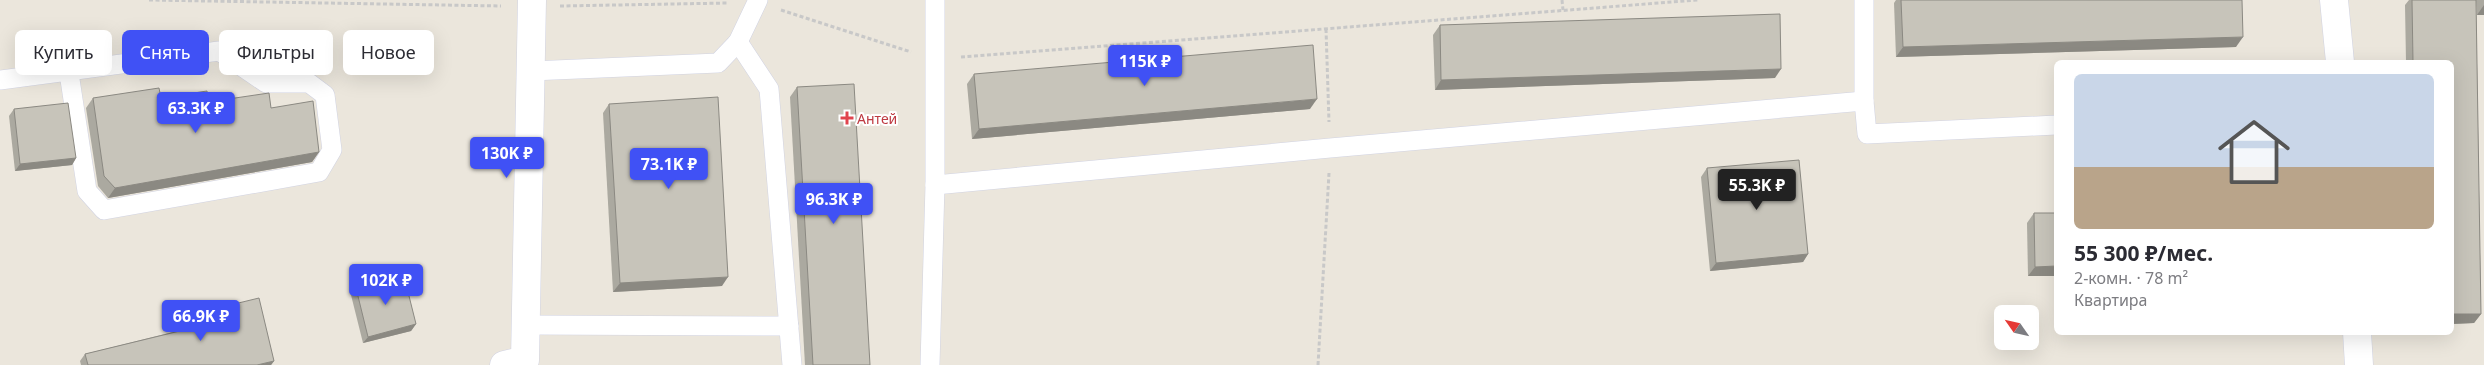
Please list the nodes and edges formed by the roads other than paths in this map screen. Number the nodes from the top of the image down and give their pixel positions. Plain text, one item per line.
1 (532, 0) edge
2 (758, 0) edge
3 (935, 0) edge
4 (1864, 0) edge
5 (2334, 0) edge
6 (738, 42) junction
7 (2340, 60) edge
8 (531, 71) junction
9 (69, 73) joint
10 (49, 75) edge
11 (0, 80) edge
12 (1864, 101) junction
13 (2054, 125) edge
14 (935, 185) junction
15 (526, 325) junction
16 (789, 326) junction
17 (2357, 335) edge
18 (518, 363) edge
19 (792, 365) edge
20 (930, 365) edge
21 (2359, 365) edge

1 - 8 street
2 - 6 lane
3 - 14 lane
4 - 12 lane
5 - 7 street
6 - 8 lane
6 - 16 lane
8 - 15 street
9 - 9 lane
10 - 11 lane
12 - 13 lane
12 - 14 lane
14 - 20 lane
15 - 16 lane
15 - 18 street
16 - 19 lane
17 - 21 street

